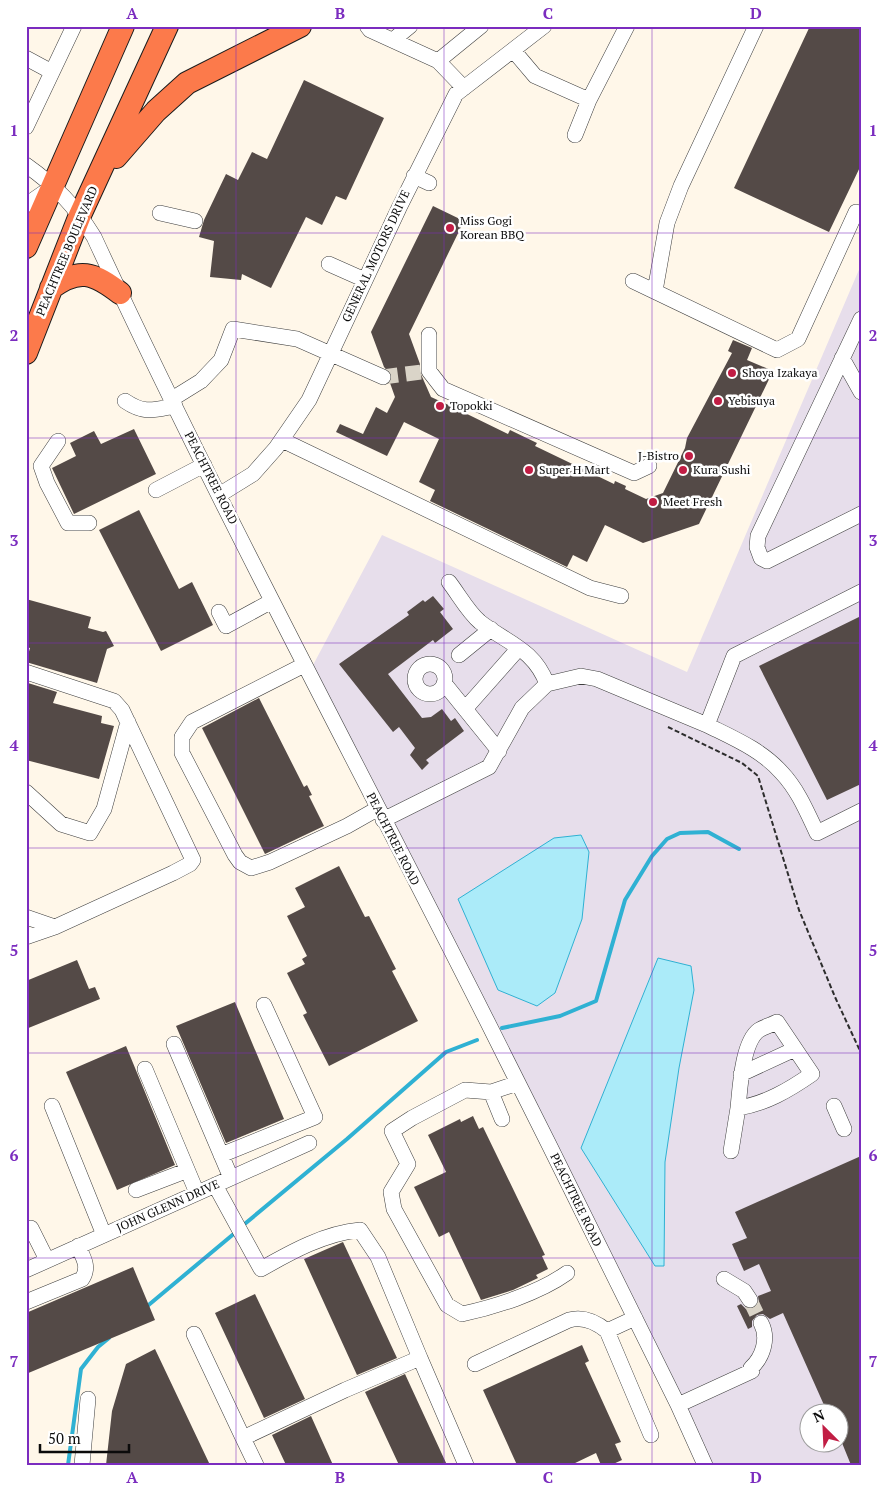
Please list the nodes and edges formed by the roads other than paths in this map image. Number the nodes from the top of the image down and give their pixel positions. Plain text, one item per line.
1 (74, 26) edge
2 (123, 26) edge
3 (168, 26) edge
4 (300, 26) edge
5 (367, 26) edge
6 (410, 26) edge
7 (481, 26) edge
8 (544, 26) edge
9 (627, 26) edge
10 (756, 26) edge
11 (392, 40) junction
12 (513, 50) junction
13 (26, 58) edge
14 (438, 61) junction
15 (52, 72) junction
16 (464, 88) junction
17 (589, 100) junction
18 (26, 127) edge
19 (576, 135) dead end
20 (26, 165) edge
21 (414, 176) junction
22 (98, 177) junction
23 (428, 183) dead end
24 (54, 185) junction
25 (26, 205) edge
26 (856, 212) dead end
27 (160, 213) dead end
28 (80, 215) junction
29 (195, 221) dead end
30 (26, 247) edge
31 (329, 264) dead end
32 (365, 280) junction
33 (633, 281) dead end
34 (51, 288) junction
35 (655, 292) junction
36 (120, 293) junction
37 (860, 321) edge
38 (429, 335) dead end
39 (26, 353) edge
40 (330, 354) junction
41 (842, 358) junction
42 (383, 377) tunnel mouth
43 (861, 392) edge
44 (125, 402) dead end
45 (173, 402) junction
46 (282, 440) junction
47 (58, 441) dead end
48 (204, 465) junction
49 (649, 466) dead end
50 (156, 490) dead end
51 (219, 495) junction
52 (861, 514) edge
53 (88, 523) dead end
54 (449, 582) dead end
55 (861, 592) edge
56 (622, 596) dead end
57 (272, 601) junction
58 (218, 612) dead end
59 (491, 629) junction
60 (520, 648) junction
61 (459, 655) dead end
62 (304, 665) junction
63 (26, 672) edge
64 (444, 683) dead end
65 (547, 684) junction
66 (465, 709) junction
67 (128, 722) junction
68 (707, 725) junction
69 (499, 751) junction
70 (26, 792) edge
71 (861, 811) edge
72 (380, 814) junction
73 (26, 917) edge
74 (55, 927) junction
75 (26, 937) edge
76 (264, 1005) dead end
77 (174, 1044) dead end
78 (795, 1049) junction
79 (145, 1069) dead end
80 (741, 1074) junction
81 (518, 1083) junction
82 (492, 1092) junction
83 (52, 1106) dead end
84 (834, 1106) dead end
85 (738, 1108) junction
86 (502, 1119) dead end
87 (844, 1129) dead end
88 (309, 1143) dead end
89 (731, 1151) dead end
90 (221, 1155) junction
91 (186, 1168) junction
92 (230, 1178) junction
93 (216, 1185) junction
94 (136, 1190) dead end
95 (197, 1193) junction
96 (31, 1228) dead end
97 (104, 1235) junction
98 (78, 1246) junction
99 (47, 1260) junction
100 (26, 1270) edge
101 (567, 1273) dead end
102 (724, 1279) dead end
103 (750, 1300) tunnel mouth
104 (26, 1302) edge
105 (635, 1318) junction
106 (761, 1323) tunnel mouth
107 (607, 1330) junction
108 (194, 1334) dead end
109 (420, 1358) junction
110 (476, 1364) dead end
111 (88, 1399) dead end
112 (678, 1405) junction
113 (651, 1435) dead end
114 (243, 1438) junction
115 (82, 1465) edge
116 (256, 1465) edge
117 (466, 1465) edge
118 (705, 1465) edge

1 - 15 street
2 - 24 highway
3 - 22 highway, PEACHTREE BOULEVARD
4 - 22 highway
5 - 11 street
6 - 11 street
7 - 14 street
8 - 12 street, GENERAL MOTORS DRIVE
9 - 17 street
10 - 35 street
11 - 14 street
12 - 16 street, GENERAL MOTORS DRIVE
12 - 17 street
13 - 15 street
14 - 16 street
15 - 18 street
16 - 21 street, GENERAL MOTORS DRIVE
17 - 19 street
20 - 24 street, PEACHTREE ROAD
21 - 23 street
21 - 32 street, GENERAL MOTORS DRIVE
22 - 28 highway, PEACHTREE BOULEVARD
24 - 25 street
24 - 28 street, PEACHTREE ROAD
24 - 30 highway
26 - 35 street
27 - 29 street
28 - 34 highway, PEACHTREE BOULEVARD
28 - 36 street, PEACHTREE ROAD
31 - 32 street
32 - 40 street, GENERAL MOTORS DRIVE
33 - 35 street
34 - 36 highway
34 - 39 highway, PEACHTREE BOULEVARD
36 - 45 street, PEACHTREE ROAD
37 - 41 street
38 - 49 street
40 - 42 street
40 - 45 street
40 - 46 street, GENERAL MOTORS DRIVE
41 - 43 street
41 - 52 street
44 - 45 street
45 - 48 street, PEACHTREE ROAD
46 - 51 street, GENERAL MOTORS DRIVE
46 - 56 street
47 - 53 street
48 - 50 street
48 - 51 street, PEACHTREE ROAD
51 - 57 street, PEACHTREE ROAD
54 - 59 street
55 - 68 street
57 - 58 street
57 - 62 street, PEACHTREE ROAD
59 - 60 street
59 - 61 street
60 - 65 street
60 - 66 street
62 - 72 street, PEACHTREE ROAD
62 - 72 street
63 - 67 street
64 - 66 street
65 - 68 street
65 - 69 street
66 - 69 street
67 - 70 street
67 - 74 street
68 - 71 street
69 - 72 street
72 - 81 street, PEACHTREE ROAD
73 - 74 street
74 - 75 street
76 - 90 street
77 - 90 street
78 - 80 street
78 - 80 street
78 - 85 street
79 - 91 street
80 - 85 street
81 - 82 street
81 - 105 street, PEACHTREE ROAD
82 - 86 street
82 - 101 street
83 - 97 street
84 - 87 street
85 - 89 street
88 - 92 street, JOHN GLENN DRIVE
90 - 92 street
91 - 94 street
91 - 95 street
92 - 93 street, JOHN GLENN DRIVE
93 - 95 street, JOHN GLENN DRIVE
93 - 109 street
95 - 97 street, JOHN GLENN DRIVE
96 - 99 street
97 - 98 street, JOHN GLENN DRIVE
98 - 99 street, JOHN GLENN DRIVE
98 - 104 street
99 - 100 street, JOHN GLENN DRIVE
102 - 103 street
105 - 107 street
105 - 112 street, PEACHTREE ROAD
106 - 112 street
107 - 110 street
107 - 113 street
108 - 114 street
109 - 114 street
109 - 117 street
111 - 115 street
112 - 118 street, PEACHTREE ROAD
114 - 116 street

